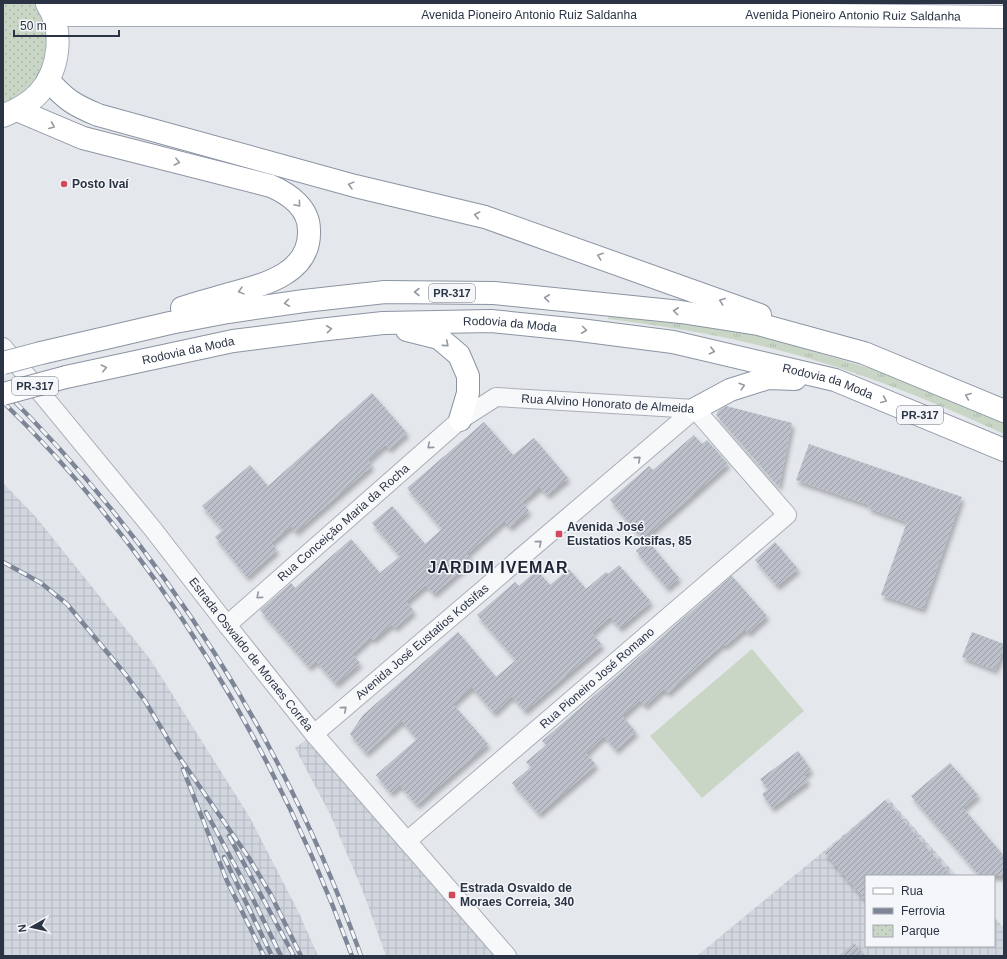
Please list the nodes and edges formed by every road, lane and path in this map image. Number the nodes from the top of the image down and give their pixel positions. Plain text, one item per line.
1 (50, 9) edge
2 (621, 9) edge
3 (824, 9) edge
4 (1004, 17) edge
5 (48, 80) junction
6 (10, 113) edge
7 (383, 323) junction
8 (76, 343) junction
9 (3, 347) edge
10 (864, 353) junction
11 (3, 363) edge
12 (835, 380) junction
13 (3, 394) edge
14 (695, 410) junction
15 (1004, 411) edge
16 (460, 420) junction
17 (1004, 450) edge
18 (787, 514) joint
19 (226, 625) junction
20 (314, 734) junction
21 (407, 841) junction
22 (507, 956) edge

1 - 2 main road, Avenida Pioneiro Antonio Ruiz Saldanha
1 - 5 main road
2 - 3 main road, Avenida Pioneiro Antonio Ruiz Saldanha
3 - 4 main road, Avenida Pioneiro Antonio Ruiz Saldanha
5 - 6 main road
10 -> 5 main road
6 -> 8 main road
7 -> 12 main road, Rodovia da Moda / PR-317
13 -> 7 main road, Rodovia da Moda / PR-317, bridge
7 -> 16 main road
10 -> 8 main road, PR-317
8 - 11 main road, PR-317, bridge
9 - 19 street, Estrada Oswaldo de Moraes Corrêa
15 -> 10 main road, PR-317
14 -> 12 main road
12 -> 17 main road, Rodovia da Moda / PR-317
14 - 16 street, Rua Alvino Honorato de Almeida
14 - 18 street, Rua Alvino Honorato de Almeida
20 -> 14 street, Avenida José Eustatios Kotsifas
16 -> 19 street, Rua Conceição Maria da Rocha
18 - 21 street, Rua Pioneiro José Romano
19 - 20 street, Estrada Oswaldo de Moraes Corrêa
20 - 21 street, Estrada Oswaldo de Moraes Corrêa
21 - 22 street, Estrada Oswaldo de Moraes Corrêa

